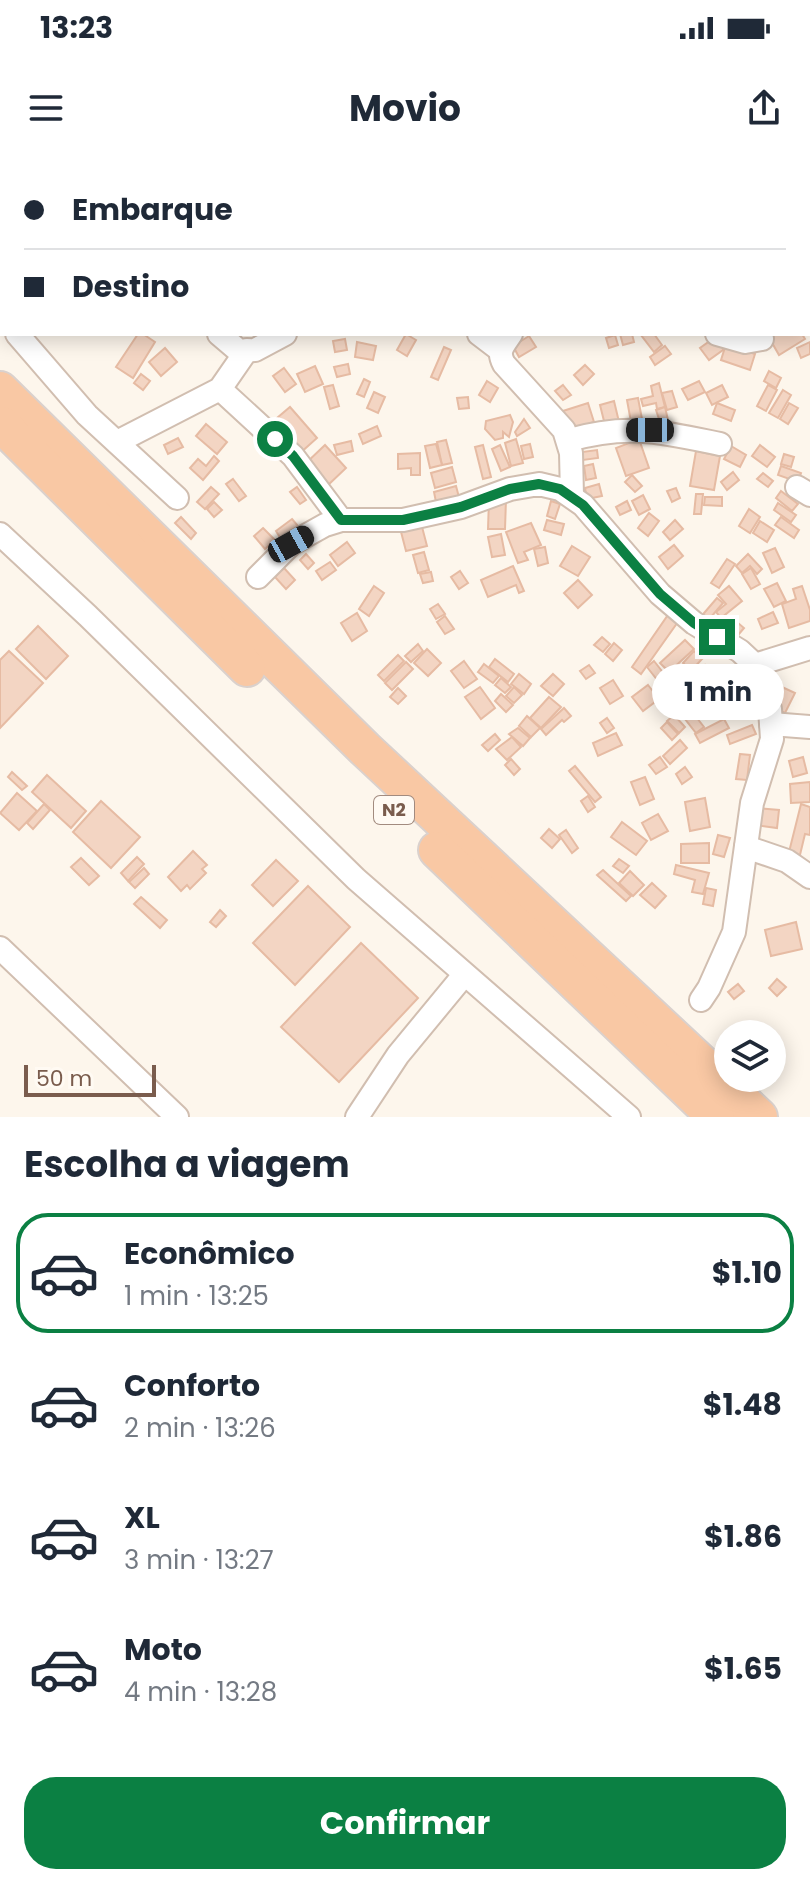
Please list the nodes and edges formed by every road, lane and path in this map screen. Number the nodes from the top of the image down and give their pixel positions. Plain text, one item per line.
1 (19, 336) edge
2 (221, 336) edge
3 (281, 336) edge
4 (486, 336) edge
5 (724, 336) edge
6 (761, 336) edge
7 (505, 342) edge
8 (247, 350) junction
9 (220, 389) junction
10 (0, 390) edge
11 (0, 424) edge
12 (569, 440) junction
13 (117, 442) junction
14 (720, 444) dead end
15 (572, 496) junction
16 (177, 498) dead end
17 (341, 520) junction
18 (0, 534) edge
19 (258, 577) dead end
20 (810, 648) edge
21 (755, 665) junction
22 (771, 724) junction
23 (810, 727) edge
24 (746, 847) junction
25 (810, 877) edge
26 (0, 948) edge
27 (464, 975) junction
28 (701, 1000) dead end
29 (177, 1117) edge
30 (357, 1117) edge
31 (629, 1117) edge
32 (716, 1117) edge
33 (759, 1117) edge

1 - 13 street
2 - 8 street
3 - 8 street
4 - 7 street
5 - 6 street
7 - 12 street
8 - 9 street
9 - 13 street
9 - 17 street
10 - 33 highway, N2
11 - 32 highway, N2
12 - 14 street
12 - 15 street
13 - 16 street
15 - 17 street
15 - 21 street
17 - 19 street
18 - 27 street
20 - 21 street
21 - 22 street
22 - 23 street
22 - 24 street
24 - 25 street
24 - 28 street
26 - 29 street
27 - 30 street
27 - 31 street

